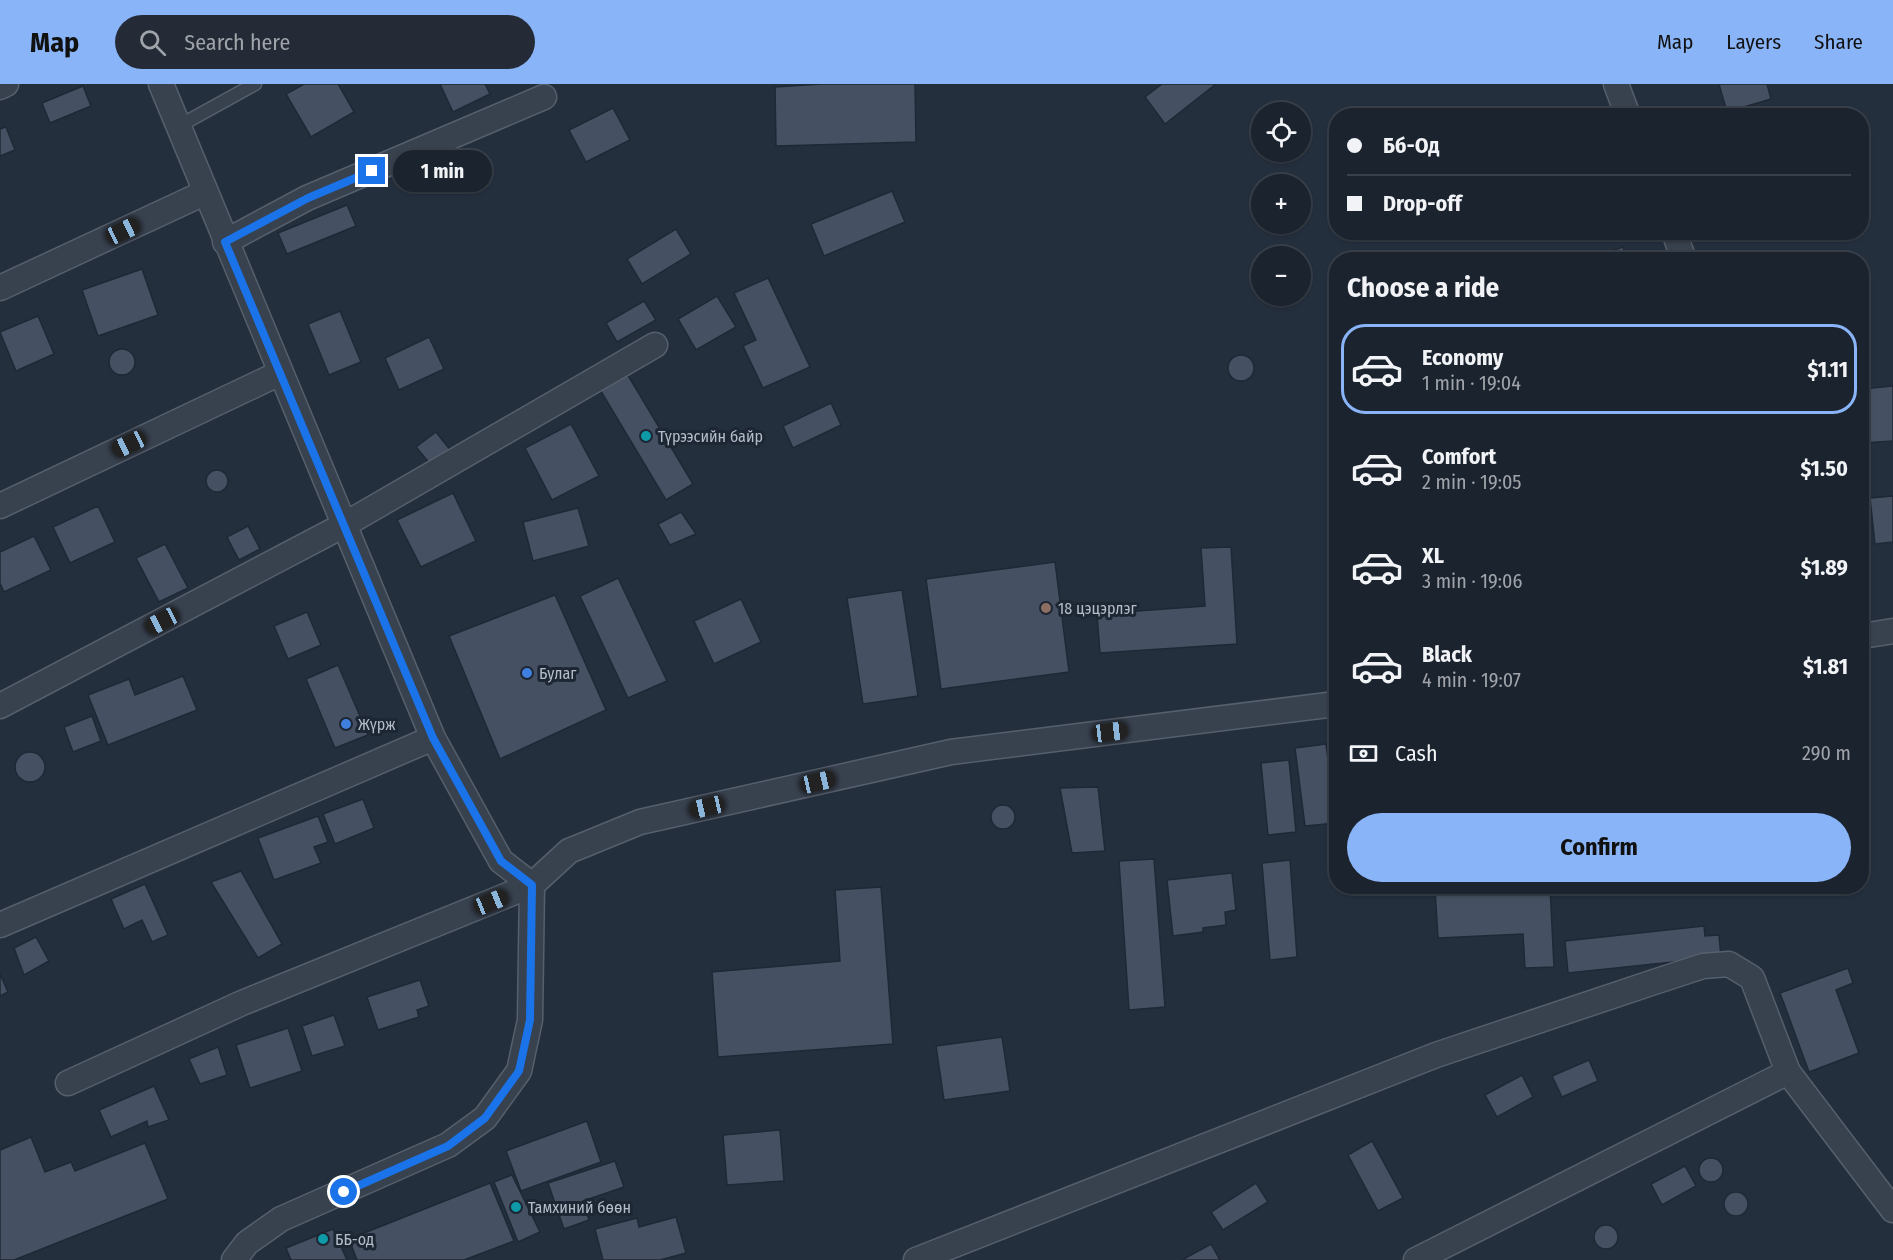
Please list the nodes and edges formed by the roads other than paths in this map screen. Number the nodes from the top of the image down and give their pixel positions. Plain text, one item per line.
1 (6, 84) edge
2 (161, 84) edge
3 (255, 84) edge
4 (1616, 84) edge
5 (0, 87) edge
6 (544, 98) dead end
7 (1625, 108) edge
8 (179, 126) junction
9 (204, 193) junction
10 (225, 242) junction
11 (0, 288) edge
12 (655, 345) dead end
13 (280, 373) junction
14 (0, 506) edge
15 (344, 525) junction
16 (1893, 631) edge
17 (1869, 635) edge
18 (1329, 705) edge
19 (0, 706) edge
20 (433, 738) junction
21 (532, 885) junction
22 (0, 925) edge
23 (1788, 1072) junction
24 (68, 1083) dead end
25 (1893, 1210) edge
26 (234, 1260) edge
27 (916, 1260) edge
28 (1416, 1260) edge

1 - 5 street
2 - 8 street
3 - 8 lane
4 - 7 street
6 - 10 street
8 - 9 street
9 - 10 street
9 - 11 street
10 - 13 street
12 - 15 street
13 - 14 street
13 - 15 street
15 - 19 street
15 - 20 street
16 - 17 street
18 - 21 street
20 - 21 street
20 - 22 street
21 - 24 street
21 - 26 street
23 - 25 street
23 - 27 street
23 - 28 street

